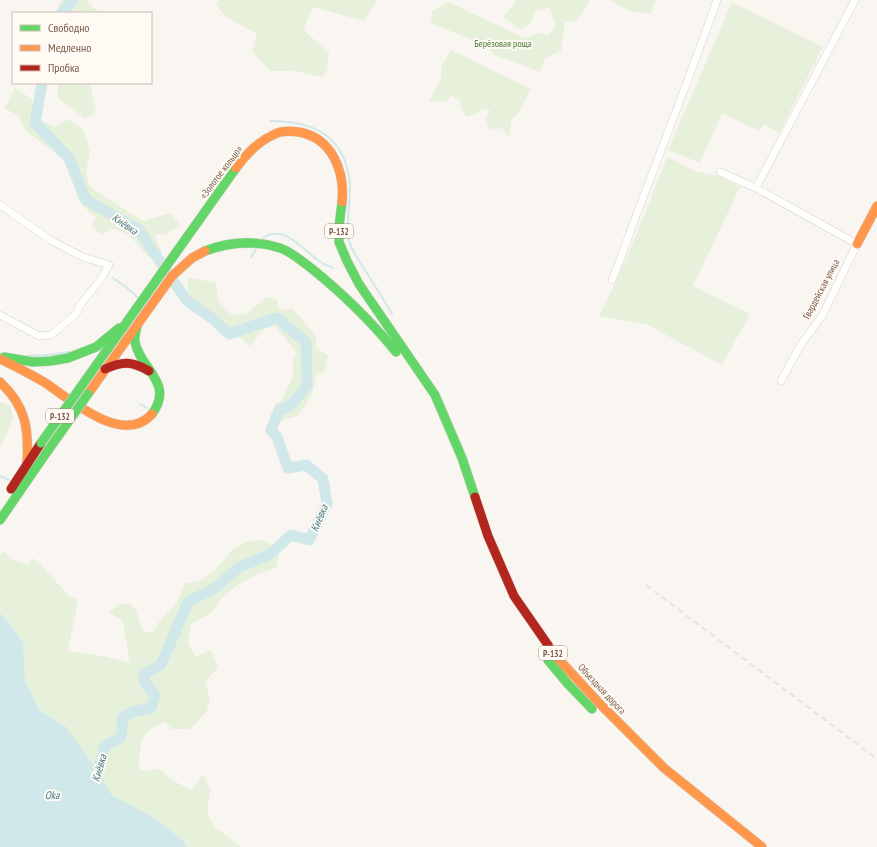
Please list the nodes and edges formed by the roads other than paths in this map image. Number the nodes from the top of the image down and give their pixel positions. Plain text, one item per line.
1 (717, 0) edge
2 (855, 0) edge
3 (720, 172) dead end
4 (756, 188) junction
5 (0, 205) edge
6 (877, 206) edge
7 (856, 244) junction
8 (612, 280) dead end
9 (0, 315) edge
10 (133, 321) junction
11 (0, 358) edge
12 (105, 369) junction
13 (152, 373) junction
14 (782, 380) dead end
15 (3, 385) edge
16 (432, 398) junction
17 (27, 465) junction
18 (11, 497) junction
19 (0, 506) edge
20 (0, 520) edge
21 (712, 818) dead end
22 (762, 847) edge

1 - 8 street
2 - 4 street
3 - 4 street
4 - 7 street
5 - 9 street
6 - 7 main road, Гвардейская улица
7 - 14 street, Гвардейская улица
10 - 11 main road
10 - 12 main road, Р-132
10 - 13 main road
10 - 16 main road, «Золотое кольцо» / Р-132
10 - 16 main road, «Золотое кольцо» / Р-132
10 - 17 main road, «Золотое кольцо» / Р-132, bridge
11 - 13 main road
12 - 13 main road
12 - 18 main road, Р-132, bridge
15 - 17 main road
16 - 21 main road, Объездная дорога / Р-132
16 - 22 main road, Объездная дорога / Р-132
17 - 18 main road, Р-132
18 - 19 main road, Р-132
18 - 20 main road, Р-132

